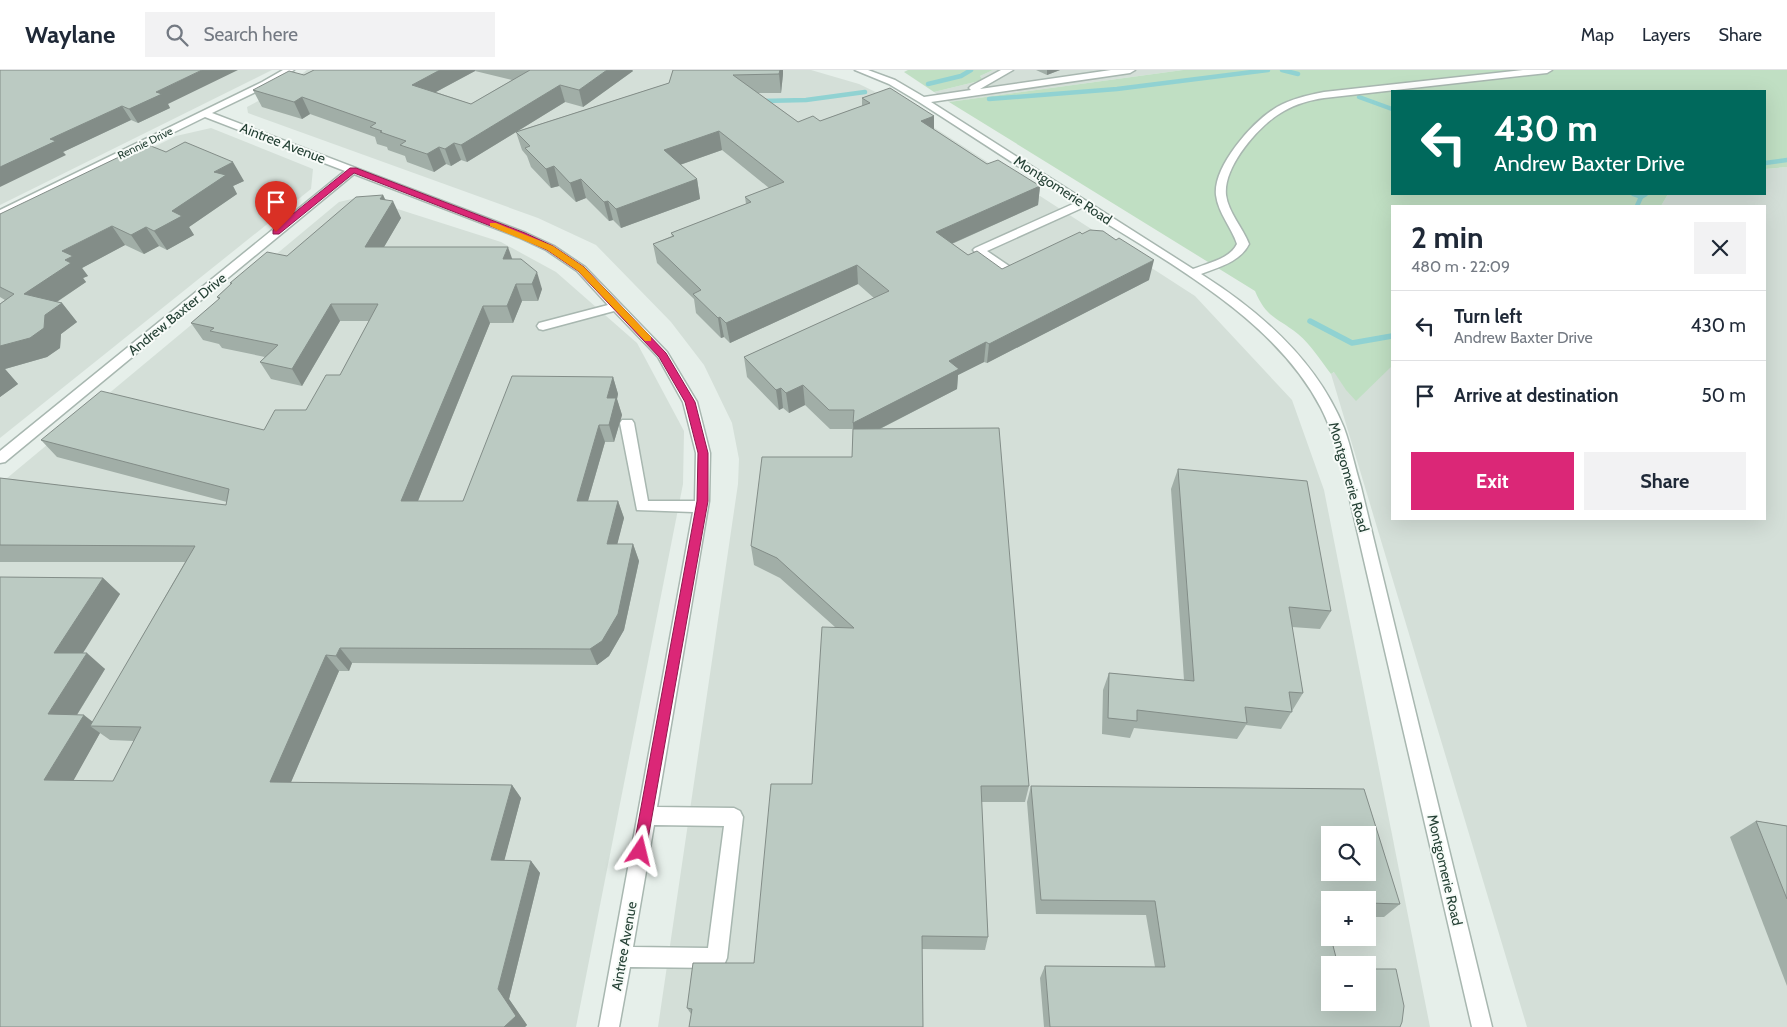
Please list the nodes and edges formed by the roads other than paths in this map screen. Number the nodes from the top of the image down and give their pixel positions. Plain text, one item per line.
1 (289, 70) edge
2 (860, 70) edge
3 (1008, 70) edge
4 (1130, 70) edge
5 (1547, 70) edge
6 (951, 95) junction
7 (922, 100) junction
8 (205, 114) junction
9 (353, 170) junction
10 (1083, 203) junction
11 (0, 214) edge
12 (1028, 265) edge
13 (1194, 273) junction
14 (618, 306) junction
15 (543, 326) dead end
16 (627, 423) dead end
17 (0, 458) edge
18 (701, 507) junction
19 (646, 816) junction
20 (622, 957) junction
21 (610, 1027) edge
22 (1482, 1027) edge

1 - 8 street, Rennie Drive
2 - 7 street, Montgomerie Road
3 - 6 street
4 - 6 street
5 - 13 street
6 - 7 street
7 - 10 street, Montgomerie Road
8 - 9 street, Aintree Avenue
8 - 11 street, Rennie Drive
9 - 14 street, Aintree Avenue
9 - 17 street, Andrew Baxter Drive
10 - 12 street
10 - 13 street, Montgomerie Road
13 - 22 street, Montgomerie Road
14 - 15 street
14 - 18 street, Aintree Avenue
16 - 18 street
18 - 19 street, Aintree Avenue
19 - 20 street, Aintree Avenue
19 - 20 street
20 - 21 street, Aintree Avenue

